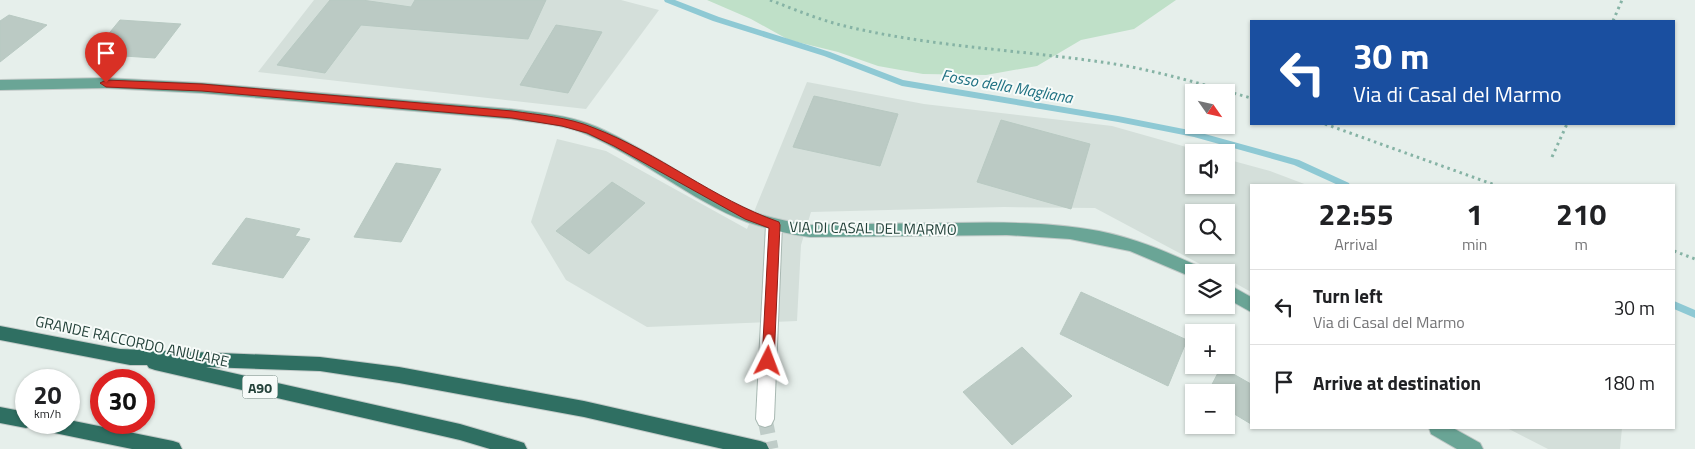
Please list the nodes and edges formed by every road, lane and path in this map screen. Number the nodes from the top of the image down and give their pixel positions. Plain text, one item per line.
1 (770, 0) edge
2 (1622, 0) edge
3 (1612, 20) edge
4 (0, 85) edge
5 (1250, 98) edge
6 (1328, 125) edge
7 (1566, 125) edge
8 (1552, 157) dead end
9 (1492, 184) edge
10 (774, 225) junction
11 (1675, 251) edge
12 (1695, 259) edge
13 (1185, 268) edge
14 (1235, 295) edge
15 (1250, 304) edge
16 (0, 333) edge
17 (120, 356) junction
18 (0, 415) edge
19 (15, 418) edge
20 (765, 419) tunnel mouth
21 (1439, 429) edge
22 (80, 430) edge
23 (173, 449) edge
24 (518, 449) edge
25 (760, 449) edge
26 (1474, 449) edge

1 - 5 path
2 - 3 path
4 - 10 main road, VIA DI CASAL DEL MARMO
6 - 9 path
7 - 8 path
10 - 13 main road, VIA DI CASAL DEL MARMO
10 - 20 street
11 - 12 path
14 - 15 main road
16 - 17 highway, GRANDE RACCORDO ANULARE / A90
17 - 24 highway, GRANDE RACCORDO ANULARE / A90
17 - 25 highway
18 - 19 highway
21 - 26 main road
22 - 23 highway

